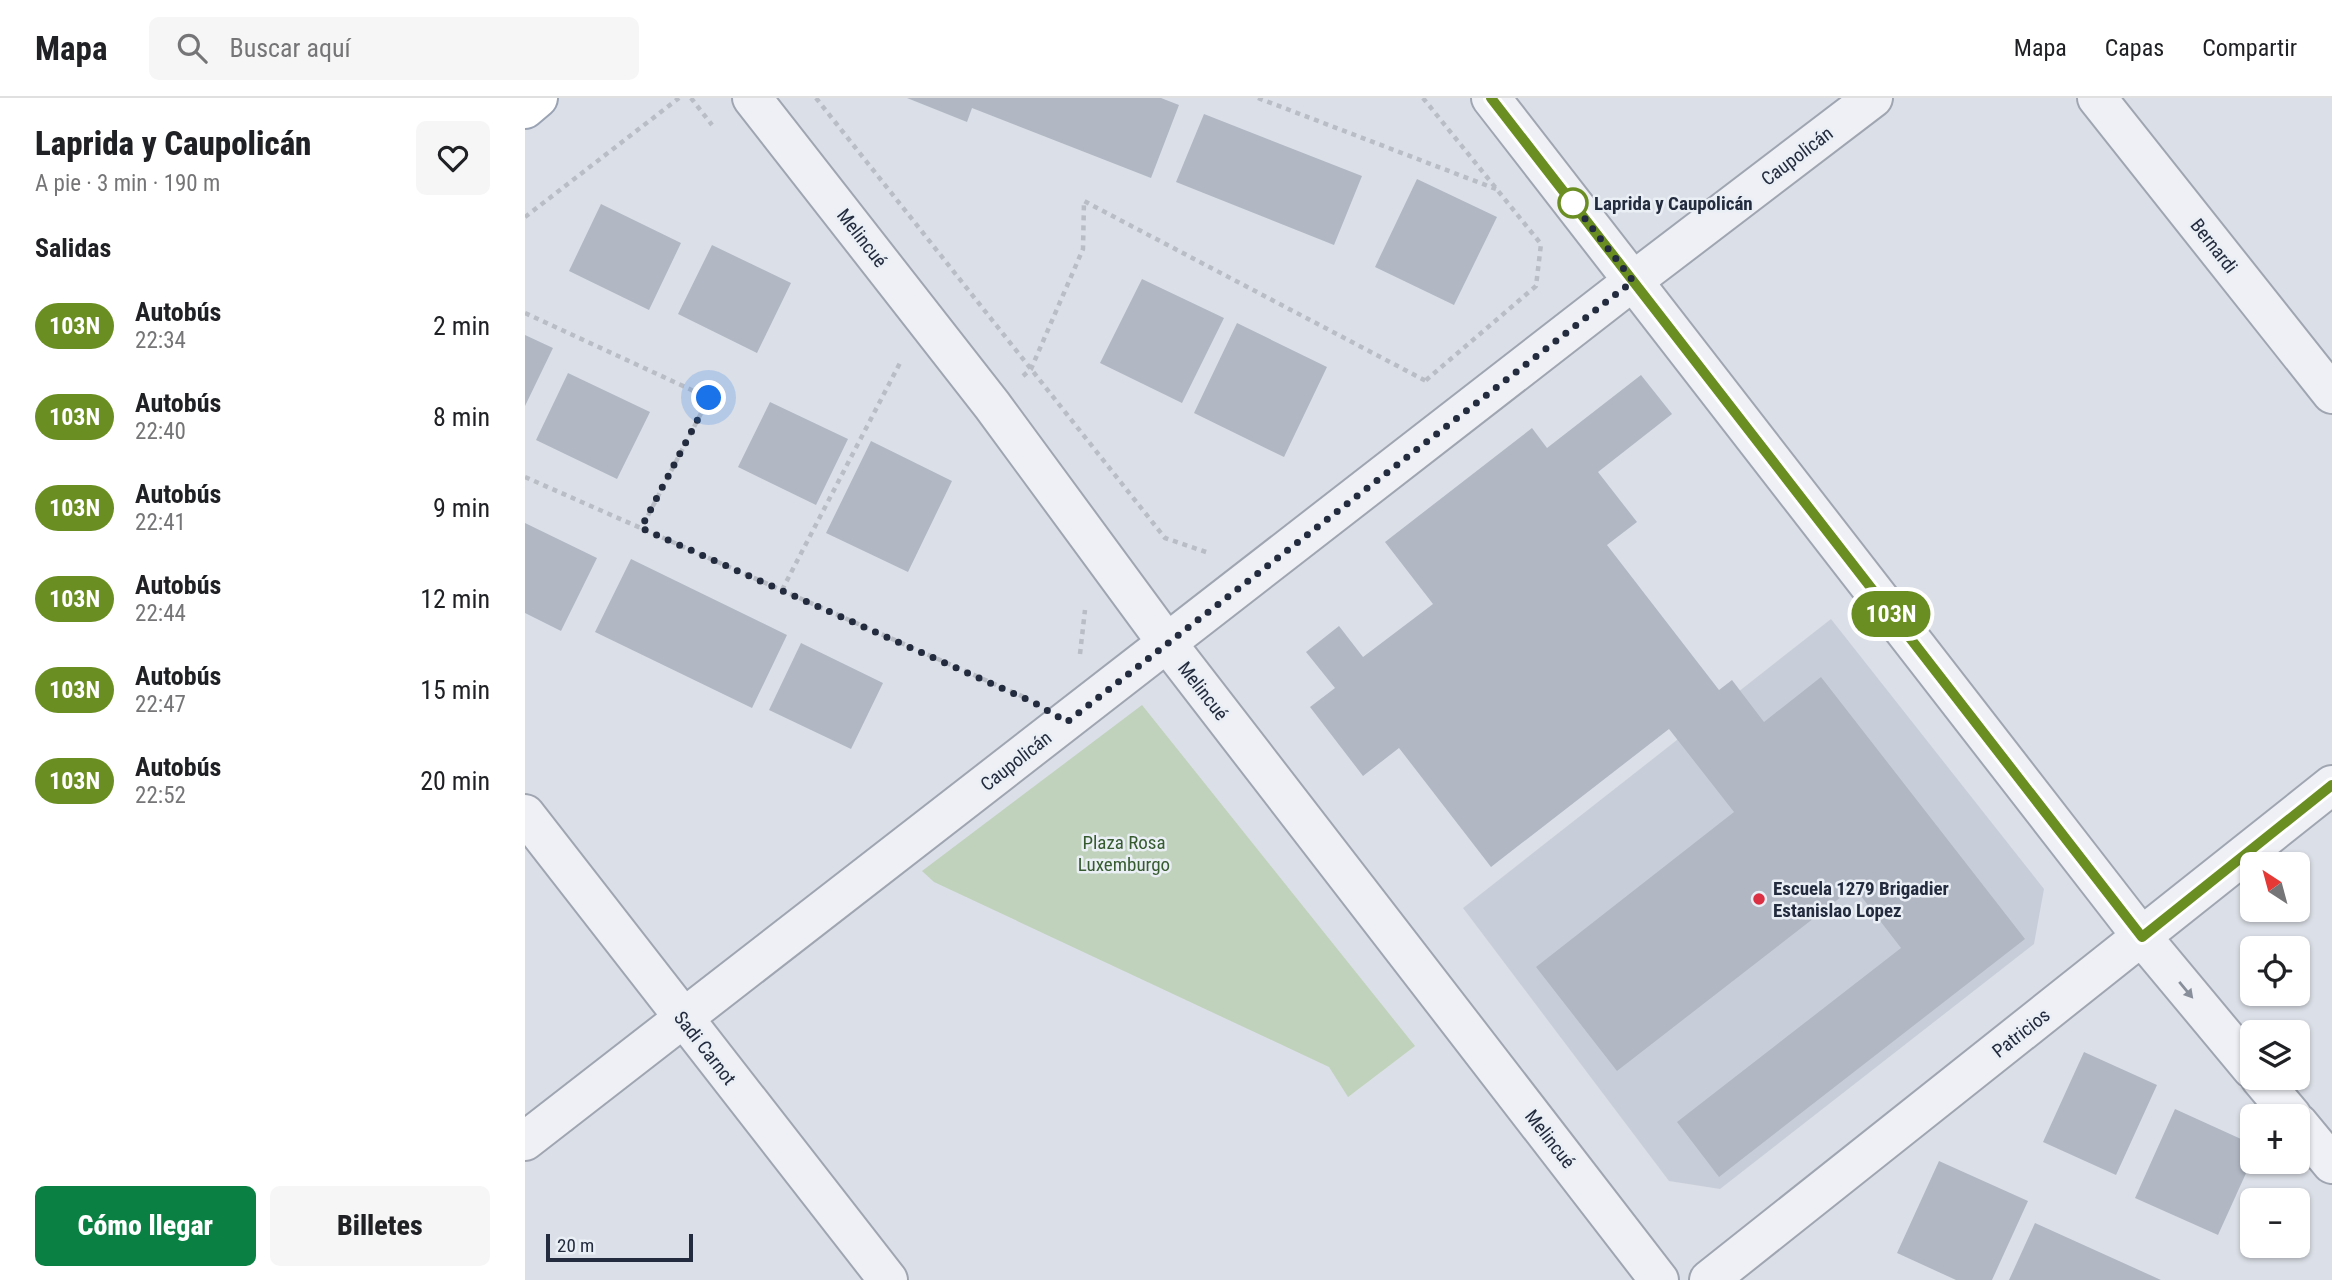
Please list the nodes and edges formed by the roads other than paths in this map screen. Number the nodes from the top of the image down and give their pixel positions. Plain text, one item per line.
1 (538, 98) edge
2 (752, 98) edge
3 (1491, 98) edge
4 (1873, 98) edge
5 (2097, 98) edge
6 (525, 109) edge
7 (1633, 281) junction
8 (2332, 394) edge
9 (1167, 643) junction
10 (2332, 785) edge
11 (525, 814) edge
12 (2142, 937) junction
13 (682, 1018) junction
14 (2240, 1055) edge
15 (2270, 1090) edge
16 (2282, 1104) edge
17 (2310, 1137) edge
18 (525, 1141) edge
19 (2332, 1164) edge
20 (888, 1280) edge
21 (1659, 1280) edge
22 (1709, 1280) edge

1 - 6 main road
2 - 9 street, Melincué
3 - 7 street
4 - 7 street, Caupolicán
5 - 8 street, Bernardi
7 - 9 street, Caupolicán
7 - 12 street
9 - 13 street, Caupolicán
9 - 21 street, Melincué
10 - 12 street, Patricios
11 - 13 street, Sadi Carnot
12 -> 14 street
12 - 22 street, Patricios
13 - 18 street, Caupolicán
13 - 20 street, Sadi Carnot
15 - 16 street
17 - 19 street

